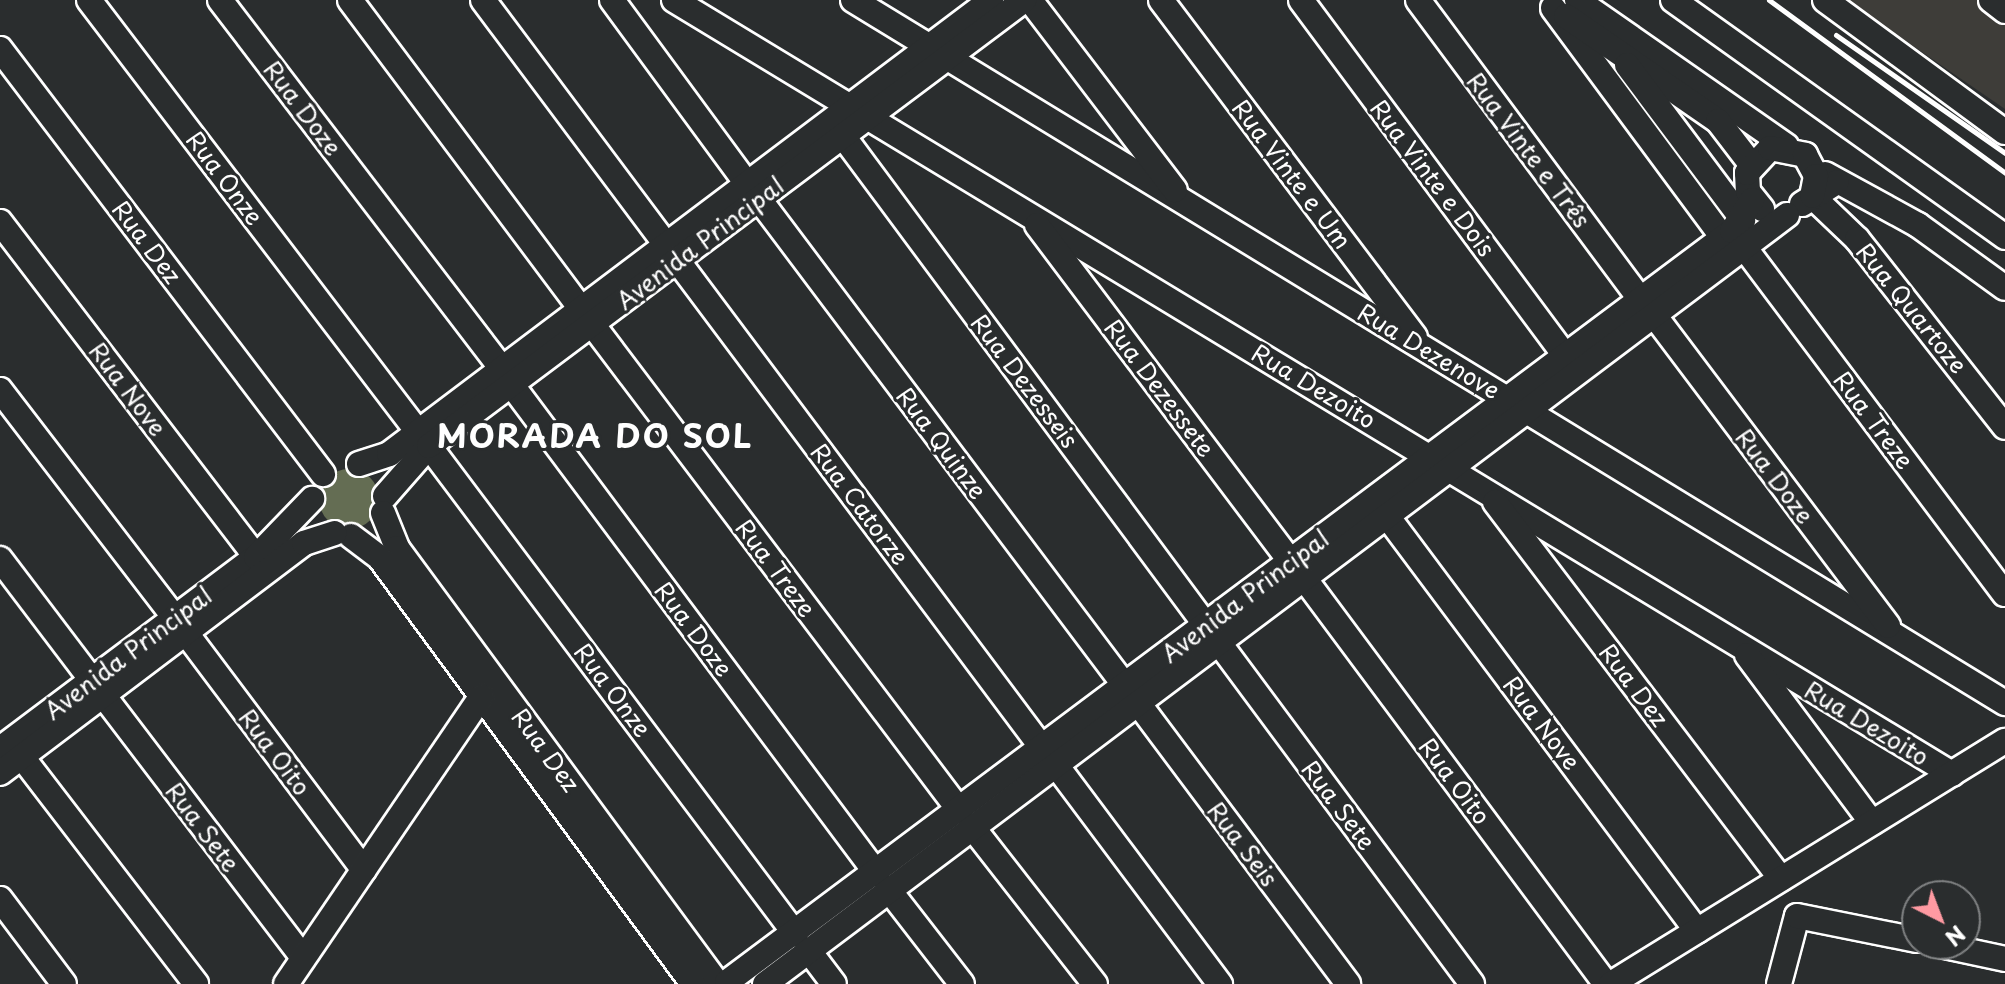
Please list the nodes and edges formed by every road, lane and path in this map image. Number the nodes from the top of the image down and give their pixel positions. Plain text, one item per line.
1 (89, 0) edge
2 (220, 0) edge
3 (350, 0) edge
4 (483, 0) edge
5 (612, 0) edge
6 (674, 0) edge
7 (853, 0) edge
8 (991, 0) edge
9 (1027, 0) edge
10 (1161, 0) edge
11 (1301, 0) edge
12 (1418, 0) edge
13 (1577, 0) edge
14 (1673, 0) edge
15 (1825, 0) edge
16 (1991, 0) edge
17 (1547, 4) edge
18 (2005, 11) edge
19 (0, 49) edge
20 (1615, 49) junction
21 (938, 52) junction
22 (859, 112) junction
23 (2005, 132) edge
24 (843, 136) junction
25 (1786, 146) junction
26 (1751, 164) junction
27 (1813, 166) junction
28 (1837, 182) junction
29 (753, 192) junction
30 (1812, 196) junction
31 (1184, 202) junction
32 (1748, 210) junction
33 (1029, 214) junction
34 (1787, 215) junction
35 (0, 222) edge
36 (2005, 237) edge
37 (1733, 242) junction
38 (671, 253) junction
39 (2003, 283) edge
40 (1647, 307) junction
41 (586, 317) junction
42 (1423, 348) junction
43 (1565, 356) junction
44 (506, 377) junction
45 (0, 390) edge
46 (1518, 405) junction
47 (2005, 427) edge
48 (424, 439) junction
49 (1440, 463) junction
50 (359, 464) junction
51 (323, 474) junction
52 (1486, 491) junction
53 (312, 499) junction
54 (384, 504) junction
55 (1387, 516) junction
56 (343, 535) junction
57 (256, 557) junction
58 (0, 559) edge
59 (1298, 570) junction
60 (2005, 594) edge
61 (180, 626) junction
62 (1212, 634) junction
63 (1896, 636) junction
64 (1738, 643) junction
65 (98, 688) junction
66 (1132, 695) junction
67 (482, 696) junction
68 (2005, 703) edge
69 (2005, 741) edge
70 (8, 744) edge
71 (1049, 757) junction
72 (0, 773) edge
73 (1952, 774) junction
74 (966, 819) junction
75 (1872, 823) junction
76 (364, 870) junction
77 (1781, 879) junction
78 (883, 882) junction
79 (0, 899) edge
80 (1697, 931) junction
81 (1901, 937) edge
82 (803, 943) junction
83 (1981, 954) edge
84 (303, 958) junction
85 (2005, 959) edge
86 (724, 983) edge
87 (64, 984) edge
88 (196, 984) edge
89 (286, 984) edge
90 (693, 984) edge
91 (765, 984) edge
92 (834, 984) edge
93 (962, 984) edge
94 (1095, 984) edge
95 (1220, 984) edge
96 (1348, 984) edge
97 (1472, 984) edge
98 (1608, 984) edge
99 (1779, 984) edge

1 - 48 street, Rua Onze
2 - 44 street, Rua Doze
3 - 41 street, Rua Treze
4 - 38 street, Rua Catorze
5 - 29 street, Rua Quinze
6 - 22 street, Rua Dezoito
7 - 21 street, Rua Dezenove
8 - 21 street, Avenida Principal
9 - 21 street, Avenida Principal
9 - 31 street
10 - 42 street, Rua Vinte e Um
11 - 43 street, Rua Vinte e Dois
12 - 40 street, Rua Vinte e Três
13 - 25 street
14 - 36 street
15 - 23 street
16 - 18 street
17 - 20 street
17 - 37 street, Rua Treze
19 - 51 street, Rua Dez
20 - 26 street
20 - 32 street
21 - 22 street, Avenida Principal
21 - 31 street, Rua Dezenove
22 - 24 street, Avenida Principal
22 - 29 street, Avenida Principal
22 - 33 street, Rua Dezoito
24 - 29 street, Avenida Principal
24 - 62 street, Rua Dezesseis
25 - 26 street
25 - 27 street
26 - 32 street
27 - 28 street
27 - 30 street
28 - 30 street, Avenida Principal
28 - 39 street
29 - 38 street, Avenida Principal
29 - 66 street, Rua Quinze
30 - 34 street, Avenida Principal
30 - 47 street, Rua Quartoze
31 - 42 street, Rua Dezenove
32 - 34 street
32 - 37 street, Avenida Principal
33 - 49 street, Rua Dezoito
33 - 59 street, Rua Dezessete
34 - 37 street, Avenida Principal
35 - 57 street, Rua Nove
37 - 40 street, Avenida Principal
37 - 60 street, Rua Treze
38 - 41 street, Avenida Principal
38 - 71 street, Rua Catorze
40 - 43 street, Avenida Principal
40 - 46 street, Avenida Principal
40 - 63 street, Rua Doze
41 - 44 street, Avenida Principal
41 - 74 street, Rua Treze
42 - 46 street, Rua Dezenove
43 - 46 street, Avenida Principal
44 - 48 street, Avenida Principal
44 - 78 street, Rua Doze
45 - 61 street, Rua Oito
46 - 49 street, Avenida Principal
46 - 63 street, Rua Dezenove
48 - 50 street, Avenida Principal
48 - 54 street, Avenida Principal
48 - 82 street, Rua Onze
49 - 52 street, Rua Dezoito
49 - 55 street, Avenida Principal
49 - 59 street, Avenida Principal
50 - 51 street, Avenida Principal
50 - 54 street
51 - 53 street
52 - 64 street, Rua Dezoito
52 - 77 street, Rua Dez
53 - 56 street
53 - 57 street, Avenida Principal
54 - 56 street, Avenida Principal
54 - 86 street, Rua Dez
55 - 59 street, Avenida Principal
55 - 80 street, Rua Nove
56 - 61 street, Avenida Principal
56 - 67 street, Rua Dez
57 - 61 street, Avenida Principal
58 - 65 street, Rua Sete
59 - 62 street, Avenida Principal
59 - 98 street, Rua Oito
61 - 65 street, Avenida Principal
61 - 76 street, Rua Oito
62 - 66 street, Avenida Principal
62 - 97 street, Rua Sete
63 - 68 street, Rua Dezenove
64 - 73 street, Rua Dezoito
64 - 75 street
65 - 70 street, Avenida Principal
65 - 84 street, Rua Sete
66 - 71 street, Avenida Principal
66 - 96 street, Rua Seis
67 - 76 street
67 - 90 street, Rua Dez
69 - 73 street
70 - 72 street, Avenida Principal
70 - 88 street
71 - 74 street, Avenida Principal
71 - 95 street, Rua Catorze
73 - 75 street
74 - 78 street, Avenida Principal
74 - 94 street, Rua Treze
75 - 77 street
76 - 84 street
77 - 80 street
78 - 82 street, Avenida Principal
78 - 93 street, Rua Doze
79 - 87 street
80 - 98 street
81 - 99 street
82 - 86 street, Avenida Principal
82 - 91 street, Avenida Principal
82 - 92 street, Rua Onze
83 - 85 street
84 - 89 street

